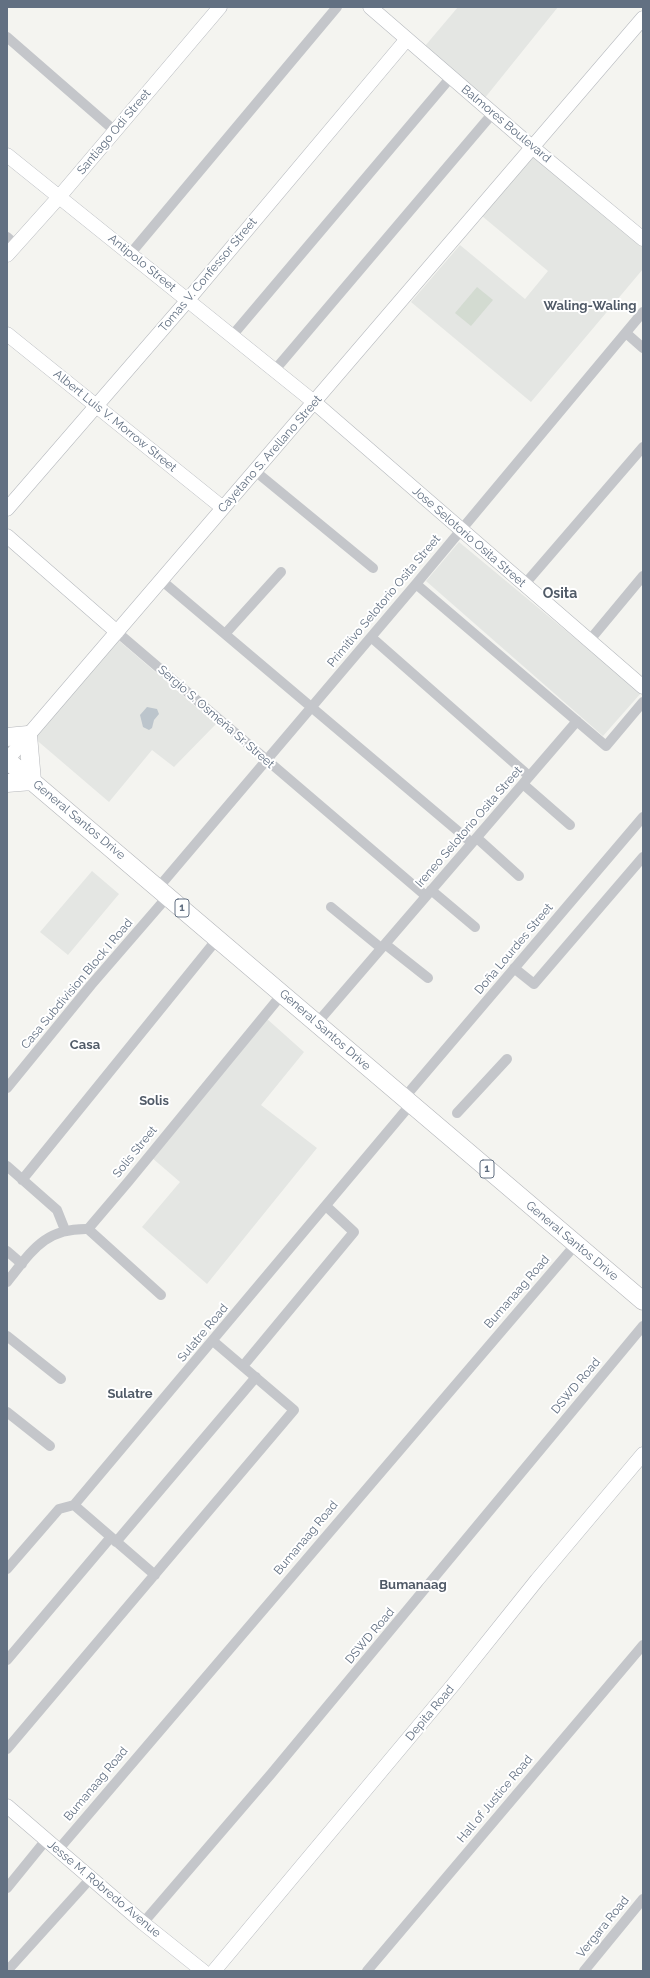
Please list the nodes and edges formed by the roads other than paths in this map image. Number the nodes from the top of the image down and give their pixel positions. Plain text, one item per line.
1 (220, 7) edge
2 (337, 7) edge
3 (370, 7) edge
4 (643, 18) edge
5 (7, 37) edge
6 (407, 39) junction
7 (451, 77) junction
8 (493, 114) junction
9 (115, 130) junction
10 (532, 147) junction
11 (7, 155) edge
12 (59, 197) junction
13 (643, 239) edge
14 (10, 246) edge
15 (131, 253) junction
16 (187, 301) junction
17 (643, 312) edge
18 (626, 333) junction
19 (7, 334) edge
20 (231, 337) junction
21 (643, 348) edge
22 (274, 371) junction
23 (314, 402) junction
24 (96, 407) junction
25 (643, 447) edge
26 (255, 471) junction
27 (223, 508) junction
28 (7, 509) edge
29 (460, 530) junction
30 (7, 536) edge
31 (374, 568) dead end
32 (281, 572) dead end
33 (643, 576) edge
34 (161, 580) junction
35 (416, 584) junction
36 (524, 585) junction
37 (117, 632) junction
38 (225, 634) junction
39 (371, 638) junction
40 (589, 641) junction
41 (643, 687) edge
42 (643, 702) edge
43 (312, 707) junction
44 (577, 721) junction
45 (28, 735) junction
46 (7, 737) edge
47 (7, 760) edge
48 (267, 760) junction
49 (526, 780) junction
50 (32, 781) junction
51 (7, 783) edge
52 (641, 824) edge
53 (570, 825) dead end
54 (474, 840) junction
55 (643, 857) edge
56 (519, 876) dead end
57 (163, 892) junction
58 (429, 893) junction
59 (331, 907) dead end
60 (475, 927) dead end
61 (218, 938) junction
62 (383, 946) junction
63 (514, 968) junction
64 (428, 978) dead end
65 (282, 993) junction
66 (317, 1023) junction
67 (506, 1058) dead end
68 (7, 1088) edge
69 (407, 1101) junction
70 (457, 1113) dead end
71 (7, 1166) edge
72 (22, 1180) junction
73 (326, 1206) junction
74 (88, 1229) junction
75 (65, 1230) junction
76 (576, 1244) junction
77 (7, 1251) edge
78 (22, 1264) junction
79 (7, 1282) edge
80 (162, 1294) dead end
81 (643, 1301) edge
82 (643, 1326) edge
83 (7, 1336) edge
84 (213, 1341) junction
85 (243, 1366) junction
86 (256, 1377) junction
87 (62, 1379) dead end
88 (7, 1412) edge
89 (50, 1446) dead end
90 (643, 1454) edge
91 (74, 1505) junction
92 (113, 1539) junction
93 (7, 1569) edge
94 (155, 1575) junction
95 (643, 1644) edge
96 (7, 1660) edge
97 (7, 1749) edge
98 (7, 1806) edge
99 (46, 1840) junction
100 (58, 1850) junction
101 (91, 1878) junction
102 (7, 1888) edge
103 (643, 1899) edge
104 (143, 1923) junction
105 (7, 1971) edge
106 (203, 1971) edge
107 (214, 1971) edge
108 (367, 1971) edge
109 (584, 1971) edge

1 - 9 street, Santiago Odi Street
2 - 15 street
3 - 6 street, Balmores Boulevard
4 - 10 street, Cayetano S. Arellano Street
5 - 9 street
6 - 7 street, Balmores Boulevard
6 - 16 street, Tomas V. Confessor Street
7 - 8 street, Balmores Boulevard
7 - 20 street
8 - 10 street, Balmores Boulevard
8 - 22 street
9 - 12 street, Santiago Odi Street
10 - 13 street, Balmores Boulevard
10 - 23 street, Cayetano S. Arellano Street
11 - 12 street, Antipolo Street
12 - 14 street, Santiago Odi Street
12 - 15 street, Antipolo Street
15 - 16 street, Antipolo Street
16 - 20 street, Antipolo Street
16 - 24 street, Tomas V. Confessor Street
17 - 18 street, Primitivo Selotorio Osita Street
18 - 21 street
18 - 29 street, Primitivo Selotorio Osita Street
19 - 24 street, Albert Luis V. Morrow Street
20 - 22 street, Antipolo Street
22 - 23 street, Antipolo Street
23 - 26 street, Cayetano S. Arellano Street
23 - 29 street, Jose Selotorio Osita Street
24 - 27 street, Albert Luis V. Morrow Street
24 - 28 street, Tomas V. Confessor Street
25 - 36 street
26 - 27 street, Cayetano S. Arellano Street
26 - 31 street
27 - 34 street, Cayetano S. Arellano Street
29 - 35 street, Primitivo Selotorio Osita Street
29 - 36 street, Jose Selotorio Osita Street
30 - 37 street, Sergio S. Osmeña Sr. Street
32 - 38 street
33 - 40 street
34 - 37 street, Cayetano S. Arellano Street
34 - 38 street
35 - 39 street, Primitivo Selotorio Osita Street
35 - 44 street
36 - 40 street, Jose Selotorio Osita Street
37 - 45 street, Cayetano S. Arellano Street
37 - 48 street, Sergio S. Osmeña Sr. Street
38 - 43 street
39 - 43 street, Primitivo Selotorio Osita Street
39 - 49 street
40 - 41 street, Jose Selotorio Osita Street
42 - 44 street
43 - 48 street, Primitivo Selotorio Osita Street
43 - 54 street
44 - 49 street, Ireneo Selotorio Osita Street
45 - 46 highway
45 - 47 street, Cayetano S. Arellano Street
45 - 50 highway
47 - 50 highway, General Santos Drive / 1
48 - 57 street, Primitivo Selotorio Osita Street
48 - 58 street, Sergio S. Osmeña Sr. Street
49 - 53 street
49 - 54 street, Ireneo Selotorio Osita Street
50 - 51 highway
50 - 57 highway, General Santos Drive / 1
52 - 63 street, Doña Lourdes Street
54 - 56 street
54 - 58 street, Ireneo Selotorio Osita Street
55 - 63 street
57 - 61 highway, General Santos Drive / 1
57 - 68 street, Casa Subdivision Block I Road
58 - 60 street, Sergio S. Osmeña Sr. Street
58 - 62 street, Ireneo Selotorio Osita Street
59 - 62 street
61 - 65 highway, General Santos Drive / 1
61 - 72 street
62 - 64 street
62 - 66 street, Ireneo Selotorio Osita Street
63 - 69 street, Doña Lourdes Street
65 - 66 highway, General Santos Drive / 1
65 - 74 street, Solis Street
66 - 69 highway, General Santos Drive / 1
67 - 70 street
69 - 73 street, Sulatre Road
69 - 76 highway, General Santos Drive / 1
71 - 72 street
72 - 75 street
73 - 84 street, Sulatre Road
73 - 85 street
74 - 75 street
74 - 80 street
75 - 78 street
76 - 81 highway, General Santos Drive / 1
76 - 100 street, Bumanaag Road
77 - 78 street
78 - 79 street
82 - 104 street, DSWD Road
83 - 87 street
84 - 85 street
84 - 91 street, Sulatre Road
85 - 86 street
86 - 92 street
86 - 94 street
88 - 89 street
90 - 107 street, Depita Road
91 - 92 street
91 - 93 street, Sulatre Road
92 - 94 street
92 - 96 street
94 - 97 street
95 - 108 street, Hall of Justice Road
98 - 99 street, Jesse M. Robredo Avenue
99 - 100 street, Jesse M. Robredo Avenue
99 - 102 street
100 - 101 street, Jesse M. Robredo Avenue
101 - 104 street, Jesse M. Robredo Avenue
101 - 105 street
103 - 109 street, Vergara Road
104 - 106 street, Jesse M. Robredo Avenue

